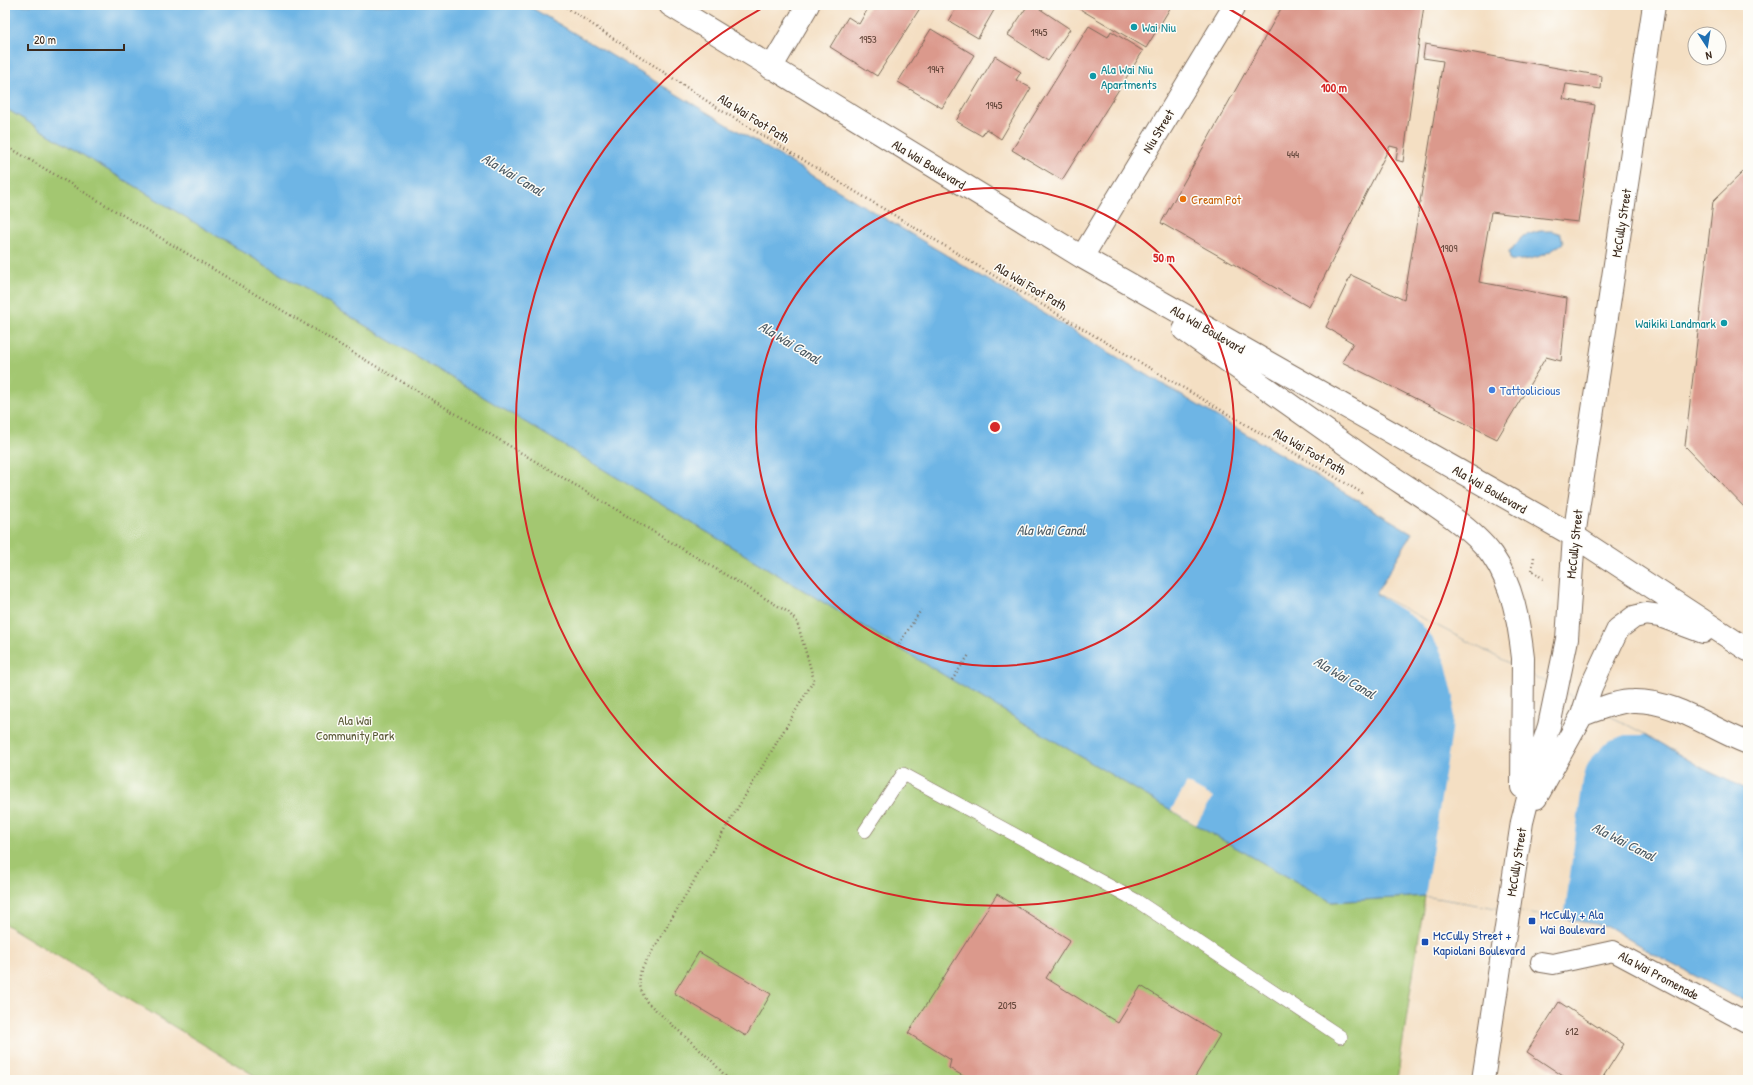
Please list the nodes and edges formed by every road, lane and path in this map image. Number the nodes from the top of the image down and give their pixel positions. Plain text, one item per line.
1 (563, 5) edge
2 (670, 5) edge
3 (808, 5) edge
4 (1235, 5) edge
5 (1654, 5) edge
6 (771, 68) junction
7 (5, 145) edge
8 (1082, 257) junction
9 (1367, 496) dead end
10 (1574, 536) junction
11 (921, 610) dead end
12 (897, 647) dead end
13 (1745, 648) edge
14 (969, 655) dead end
15 (952, 680) dead end
16 (1582, 715) junction
17 (1748, 743) edge
18 (1522, 822) junction
19 (865, 831) dead end
20 (1541, 962) dead end
21 (1748, 1023) edge
22 (1341, 1037) dead end
23 (729, 1080) edge
24 (1483, 1080) edge

1 - 9 path, Ala Wai Foot Path
2 - 6 main road, Ala Wai Boulevard
3 - 6 main road
4 - 8 main road, Niu Street
5 - 10 main road, McCully Street
6 - 8 main road, Ala Wai Boulevard
7 - 23 path
8 - 10 main road, Ala Wai Boulevard
8 - 18 main road
10 - 13 main road, Ala Wai Boulevard
10 - 18 main road, McCully Street
11 - 12 path
13 - 16 main road
14 - 15 path
16 - 17 main road
16 - 18 main road
18 - 24 main road, McCully Street
19 - 22 lane
20 - 21 street, Ala Wai Promenade

